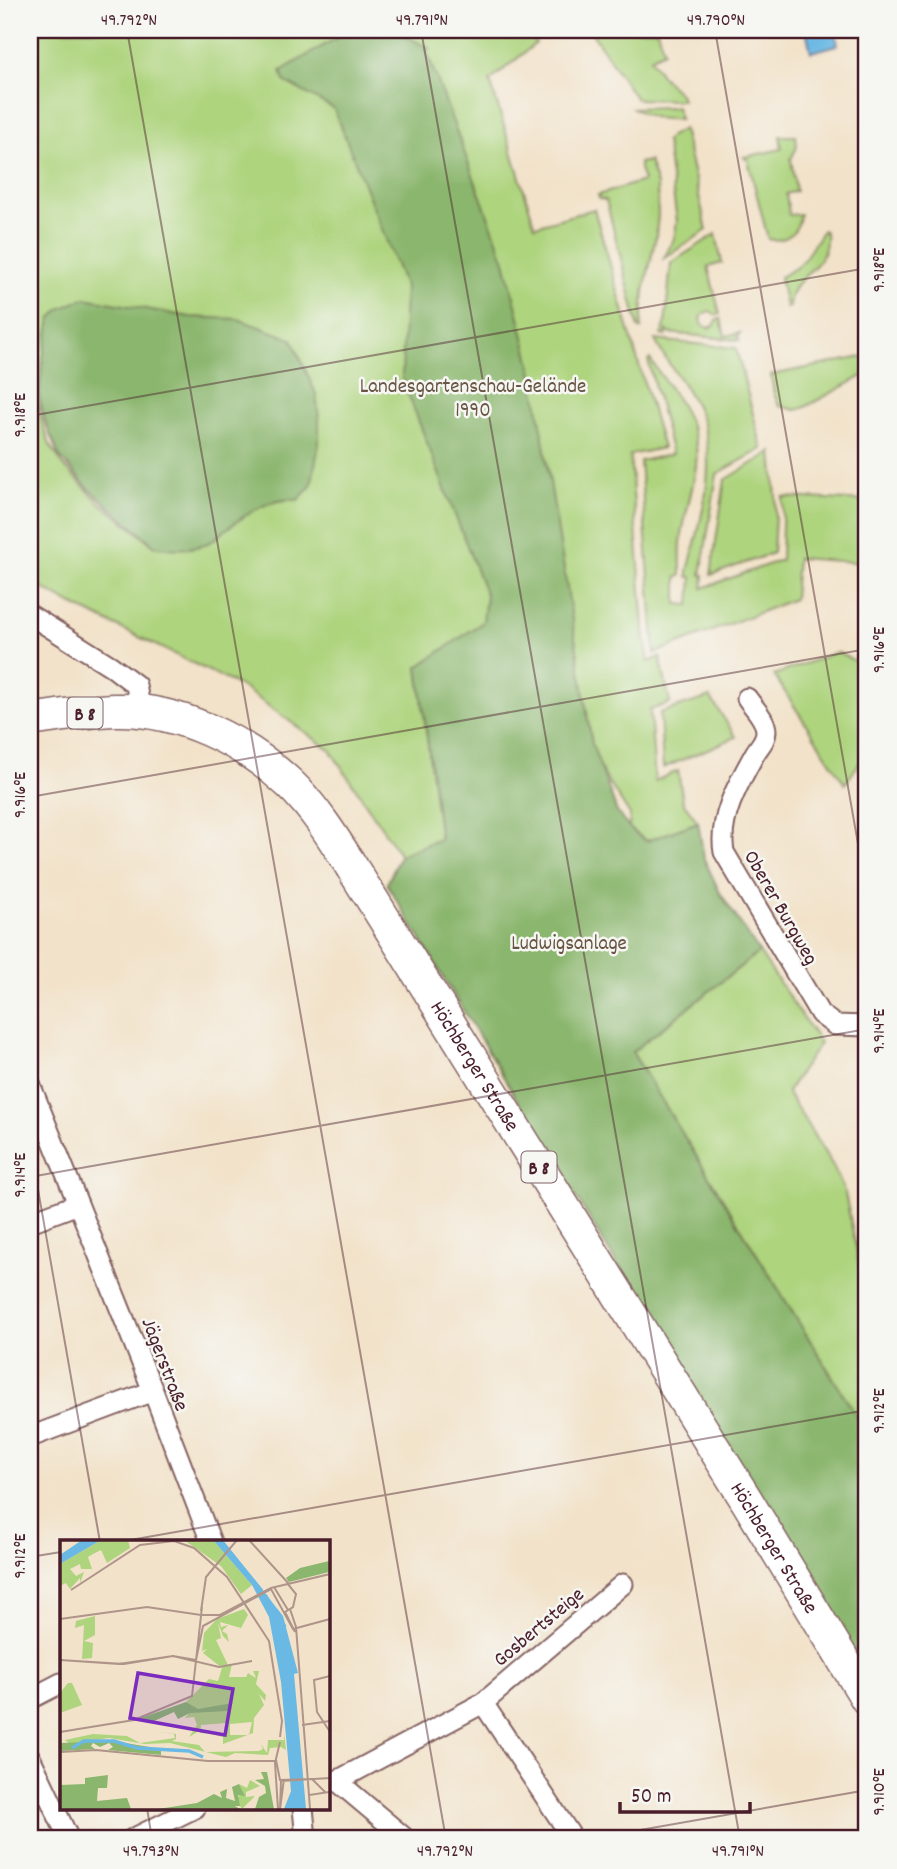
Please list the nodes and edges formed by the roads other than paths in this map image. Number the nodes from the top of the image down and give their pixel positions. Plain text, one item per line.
1 (30, 615) edge
2 (747, 698) dead end
3 (141, 712) junction
4 (30, 720) edge
5 (867, 1026) edge
6 (30, 1084) edge
7 (78, 1204) junction
8 (30, 1222) edge
9 (153, 1391) junction
10 (30, 1437) edge
11 (210, 1540) edge
12 (623, 1584) dead end
13 (60, 1684) edge
14 (30, 1699) edge
15 (867, 1699) edge
16 (483, 1703) junction
17 (30, 1757) edge
18 (332, 1780) edge
19 (191, 1810) edge
20 (303, 1810) edge
21 (69, 1839) edge
22 (132, 1839) edge
23 (306, 1839) edge
24 (406, 1839) edge
25 (573, 1839) edge

1 - 3 street
2 - 5 street, Oberer Burgweg
3 - 4 main road, B 8
3 - 15 main road, Höchberger Straße / B 8
6 - 7 street, Jägerstraße
7 - 8 street
7 - 9 street, Jägerstraße
9 - 10 street
9 - 11 street, Jägerstraße
12 - 16 street, Gosbertsteige
13 - 14 street
16 - 18 street, Gosbertsteige
16 - 25 street
17 - 21 street
18 - 24 street
19 - 22 street
20 - 23 street

